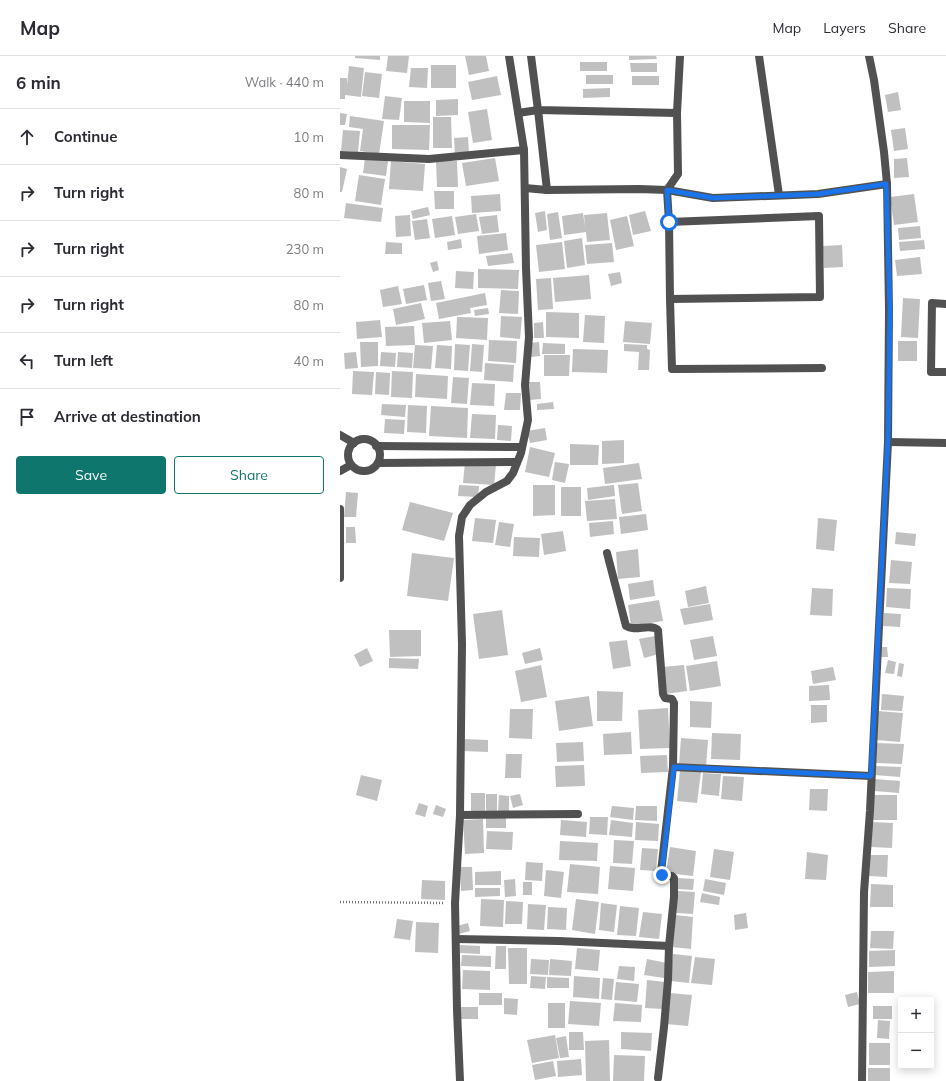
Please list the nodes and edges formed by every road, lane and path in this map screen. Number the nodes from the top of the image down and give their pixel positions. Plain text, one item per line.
1 (509, 56) edge
2 (531, 56) edge
3 (680, 56) edge
4 (759, 56) edge
5 (869, 56) edge
6 (538, 110) junction
7 (677, 112) junction
8 (518, 113) junction
9 (524, 150) junction
10 (340, 155) edge
11 (886, 184) junction
12 (525, 188) junction
13 (547, 190) junction
14 (667, 190) junction
15 (779, 195) junction
16 (669, 222) junction
17 (670, 299) junction
18 (946, 304) edge
19 (822, 368) dead end
20 (946, 372) edge
21 (340, 435) edge
22 (354, 442) junction
23 (888, 442) junction
24 (946, 443) edge
25 (376, 446) junction
26 (522, 447) junction
27 (517, 462) junction
28 (378, 463) junction
29 (351, 465) junction
30 (340, 471) edge
31 (340, 509) edge
32 (607, 553) dead end
33 (340, 578) edge
34 (674, 767) junction
35 (868, 776) junction
36 (578, 814) dead end
37 (460, 815) junction
38 (340, 902) edge
39 (455, 903) junction
40 (457, 938) junction
41 (669, 946) junction
42 (658, 1078) dead end
43 (460, 1081) edge
44 (862, 1081) edge

1 - 8 street
2 - 6 street
3 - 7 street
4 - 15 street
5 - 11 street
6 - 7 street
6 - 8 street
6 - 13 street
7 - 14 street
8 - 9 street
9 - 10 street
9 - 12 street
11 - 15 street
11 - 23 street
12 - 13 street
12 - 26 street
13 - 14 street
14 - 15 street
14 - 16 street
16 - 17 street
16 - 17 street
17 - 19 street
18 - 20 street
21 - 22 street
22 - 25 street
22 - 29 street
23 - 24 street
23 - 35 street
25 - 26 street
25 - 28 street
26 - 27 street
27 - 28 street
27 - 37 street
28 - 29 street
29 - 30 street
31 - 33 street
32 - 34 street
34 - 35 street
34 - 41 street
35 - 44 street
36 - 37 street
37 - 39 street
38 - 39 path
39 - 40 street
40 - 41 street
40 - 43 street
41 - 42 street

